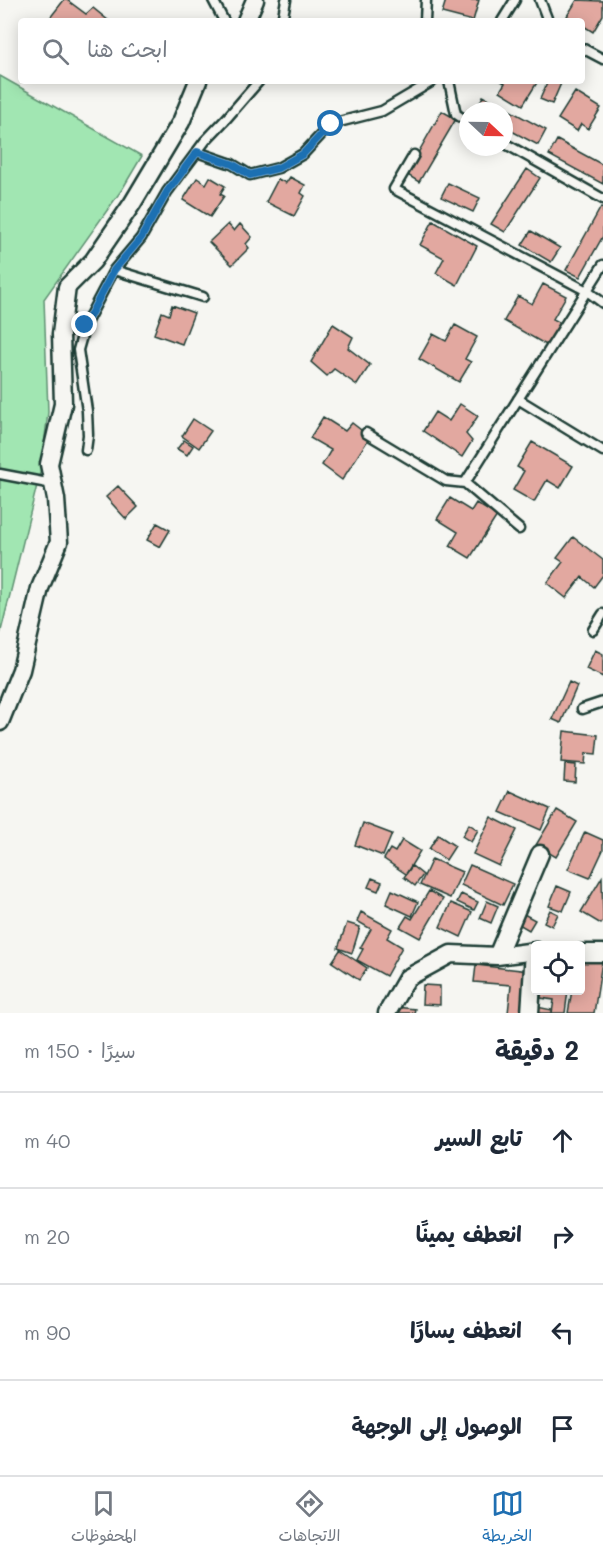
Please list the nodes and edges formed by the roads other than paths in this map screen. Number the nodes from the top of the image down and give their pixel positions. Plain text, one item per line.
1 (213, 0) edge
2 (255, 0) edge
3 (286, 0) edge
4 (426, 0) edge
5 (515, 0) edge
6 (540, 0) edge
7 (222, 18) edge
8 (247, 18) edge
9 (283, 18) edge
10 (426, 18) edge
11 (504, 18) edge
12 (547, 18) edge
13 (585, 50) edge
14 (603, 59) edge
15 (197, 84) edge
16 (256, 84) edge
17 (428, 84) edge
18 (450, 84) edge
19 (459, 116) edge
20 (513, 148) edge
21 (197, 152) junction
22 (414, 155) dead end
23 (603, 199) edge
24 (603, 265) edge
25 (114, 270) junction
26 (586, 291) junction
27 (203, 297) dead end
28 (603, 303) edge
29 (518, 399) junction
30 (366, 433) dead end
31 (86, 450) dead end
32 (603, 451) edge
33 (0, 474) edge
34 (465, 483) junction
35 (53, 484) junction
36 (519, 529) dead end
37 (603, 614) edge
38 (593, 630) dead end
39 (603, 702) edge
40 (582, 710) dead end
41 (0, 722) edge
42 (540, 854) dead end
43 (531, 952) edge
44 (585, 952) edge
45 (603, 953) edge
46 (497, 956) junction
47 (531, 995) edge
48 (387, 1013) edge
49 (530, 1013) edge

1 - 7 lane
2 - 8 street
3 - 9 lane
4 - 10 lane
5 - 11 lane
6 - 12 lane
13 - 14 lane
15 - 35 street
16 - 21 lane
17 - 21 lane
18 - 19 lane
20 - 23 lane
21 - 25 lane
22 - 26 lane
24 - 26 lane
25 - 27 lane
25 - 31 lane
26 - 28 lane
26 - 29 lane
29 - 32 lane
29 - 34 lane
30 - 34 lane
33 - 35 lane
34 - 36 lane
35 - 41 street
37 - 38 lane
39 - 40 lane
42 - 46 street
43 - 46 street
44 - 45 street
46 - 48 street
47 - 49 street

